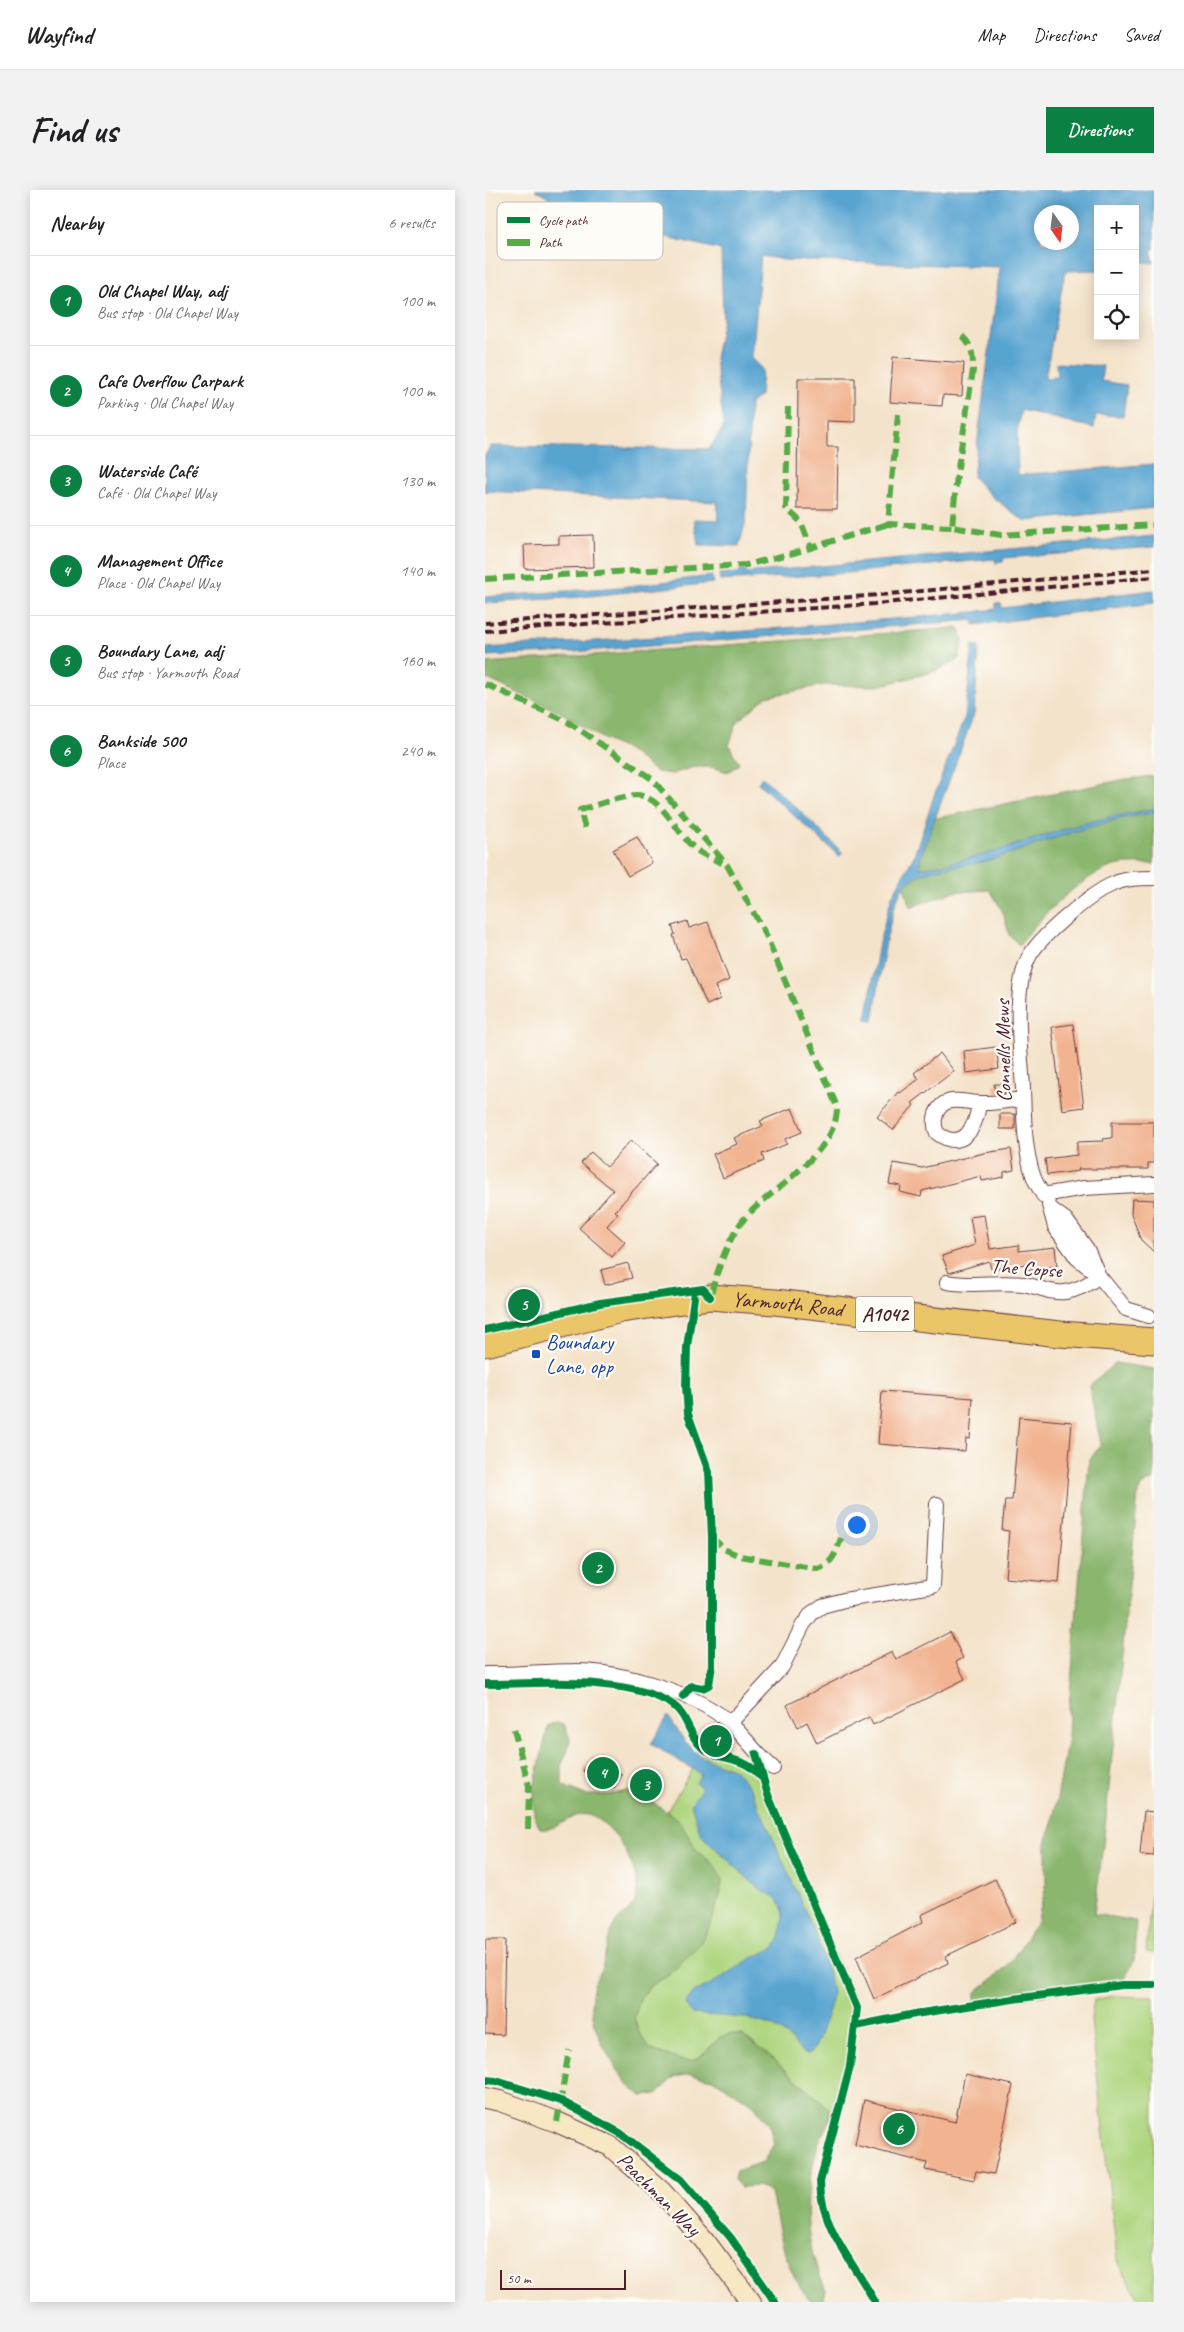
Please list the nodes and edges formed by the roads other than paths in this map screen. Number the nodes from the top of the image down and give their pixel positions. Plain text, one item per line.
1 (1154, 878) edge
2 (1023, 1099) junction
3 (979, 1104) dead end
4 (1154, 1184) edge
5 (1043, 1195) junction
6 (1099, 1276) junction
7 (947, 1282) dead end
8 (1149, 1316) dead end
9 (1154, 1341) edge
10 (485, 1344) edge
11 (937, 1504) dead end
12 (485, 1674) edge
13 (730, 1723) junction
14 (773, 1768) dead end
15 (485, 2098) edge
16 (751, 2302) edge

1 - 2 street, Connells Mews
2 - 3 street
2 - 5 street, Connells Mews
4 - 5 street
5 - 6 street, Connells Mews
6 - 7 street, The Copse
6 - 8 street, Connells Mews
9 - 10 highway, Yarmouth Road / A1042
11 - 13 street
12 - 13 street
13 - 14 street
15 - 16 street, Peachman Way

